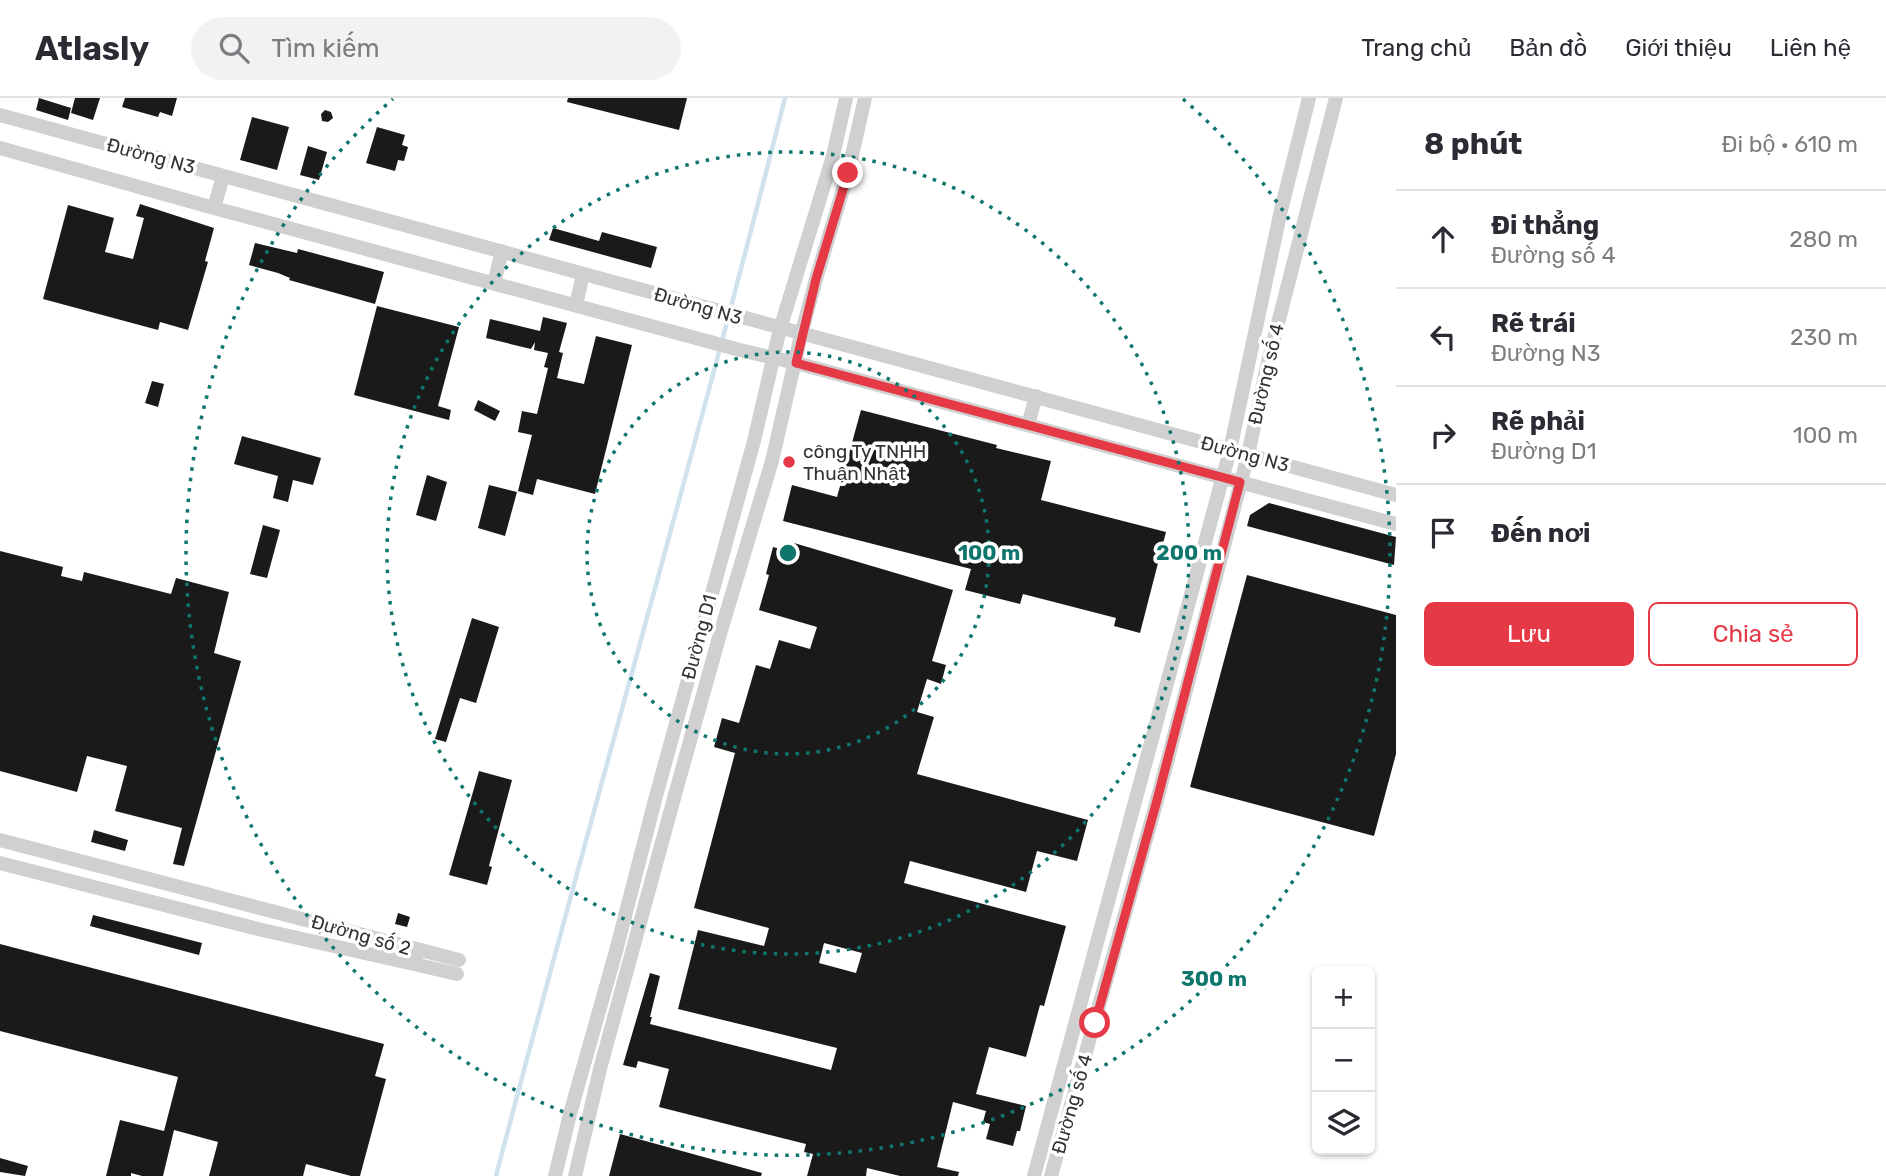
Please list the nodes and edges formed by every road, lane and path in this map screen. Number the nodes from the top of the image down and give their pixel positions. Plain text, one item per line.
1 (846, 98) edge
2 (865, 98) edge
3 (1309, 98) edge
4 (1336, 98) edge
5 (0, 116) edge
6 (0, 148) edge
7 (223, 176) junction
8 (214, 208) junction
9 (502, 251) junction
10 (583, 274) junction
11 (494, 283) junction
12 (576, 305) junction
13 (780, 329) junction
14 (801, 335) junction
15 (773, 359) junction
16 (796, 363) junction
17 (1036, 396) junction
18 (1028, 425) junction
19 (1230, 450) junction
20 (1248, 455) junction
21 (1222, 477) junction
22 (1240, 482) junction
23 (1396, 495) edge
24 (1396, 524) edge
25 (701, 629) junction
26 (720, 634) junction
27 (0, 840) edge
28 (0, 863) edge
29 (1106, 911) junction
30 (1125, 916) junction
31 (417, 957) junction
32 (458, 967) dead end
33 (1066, 1057) junction
34 (1084, 1062) junction
35 (555, 1176) edge
36 (575, 1176) edge
37 (1034, 1176) edge
38 (1051, 1176) edge

1 - 13 street, Đường D1
2 - 14 street, Đường D1
3 - 19 street, Đường số 4
4 - 20 street, Đường số 4
5 - 7 street, Đường N3
6 - 8 street, Đường N3
7 - 8 street
7 - 9 street, Đường N3
8 - 11 street, Đường N3
9 - 10 street, Đường N3
9 - 11 street
10 - 12 street
10 - 13 street, Đường N3
11 - 12 street, Đường N3
12 - 15 street, Đường N3
13 - 14 street, Đường N3
13 - 15 street, Đường D1
14 - 16 street, Đường D1
14 - 17 street, Đường N3
15 - 16 street, Đường N3
15 - 25 street, Đường D1
16 - 18 street, Đường N3
16 - 26 street, Đường D1
17 - 18 street
17 - 19 street, Đường N3
18 - 21 street, Đường N3
19 - 20 street, Đường N3
19 - 21 street, Đường số 4
20 - 22 street, Đường số 4
20 - 23 street, Đường N3
21 - 22 street, Đường N3
21 - 29 street, Đường số 4
22 - 24 street, Đường N3
22 - 30 street, Đường số 4
25 - 26 street
25 - 35 street, Đường D1
26 - 36 street, Đường D1
27 - 31 street, Đường số 2
28 - 31 street, Đường số 2
29 - 30 street
29 - 33 street, Đường số 4
30 - 34 street, Đường số 4
31 - 32 street
33 - 34 street
33 - 37 street, Đường số 4
34 - 38 street, Đường số 4

